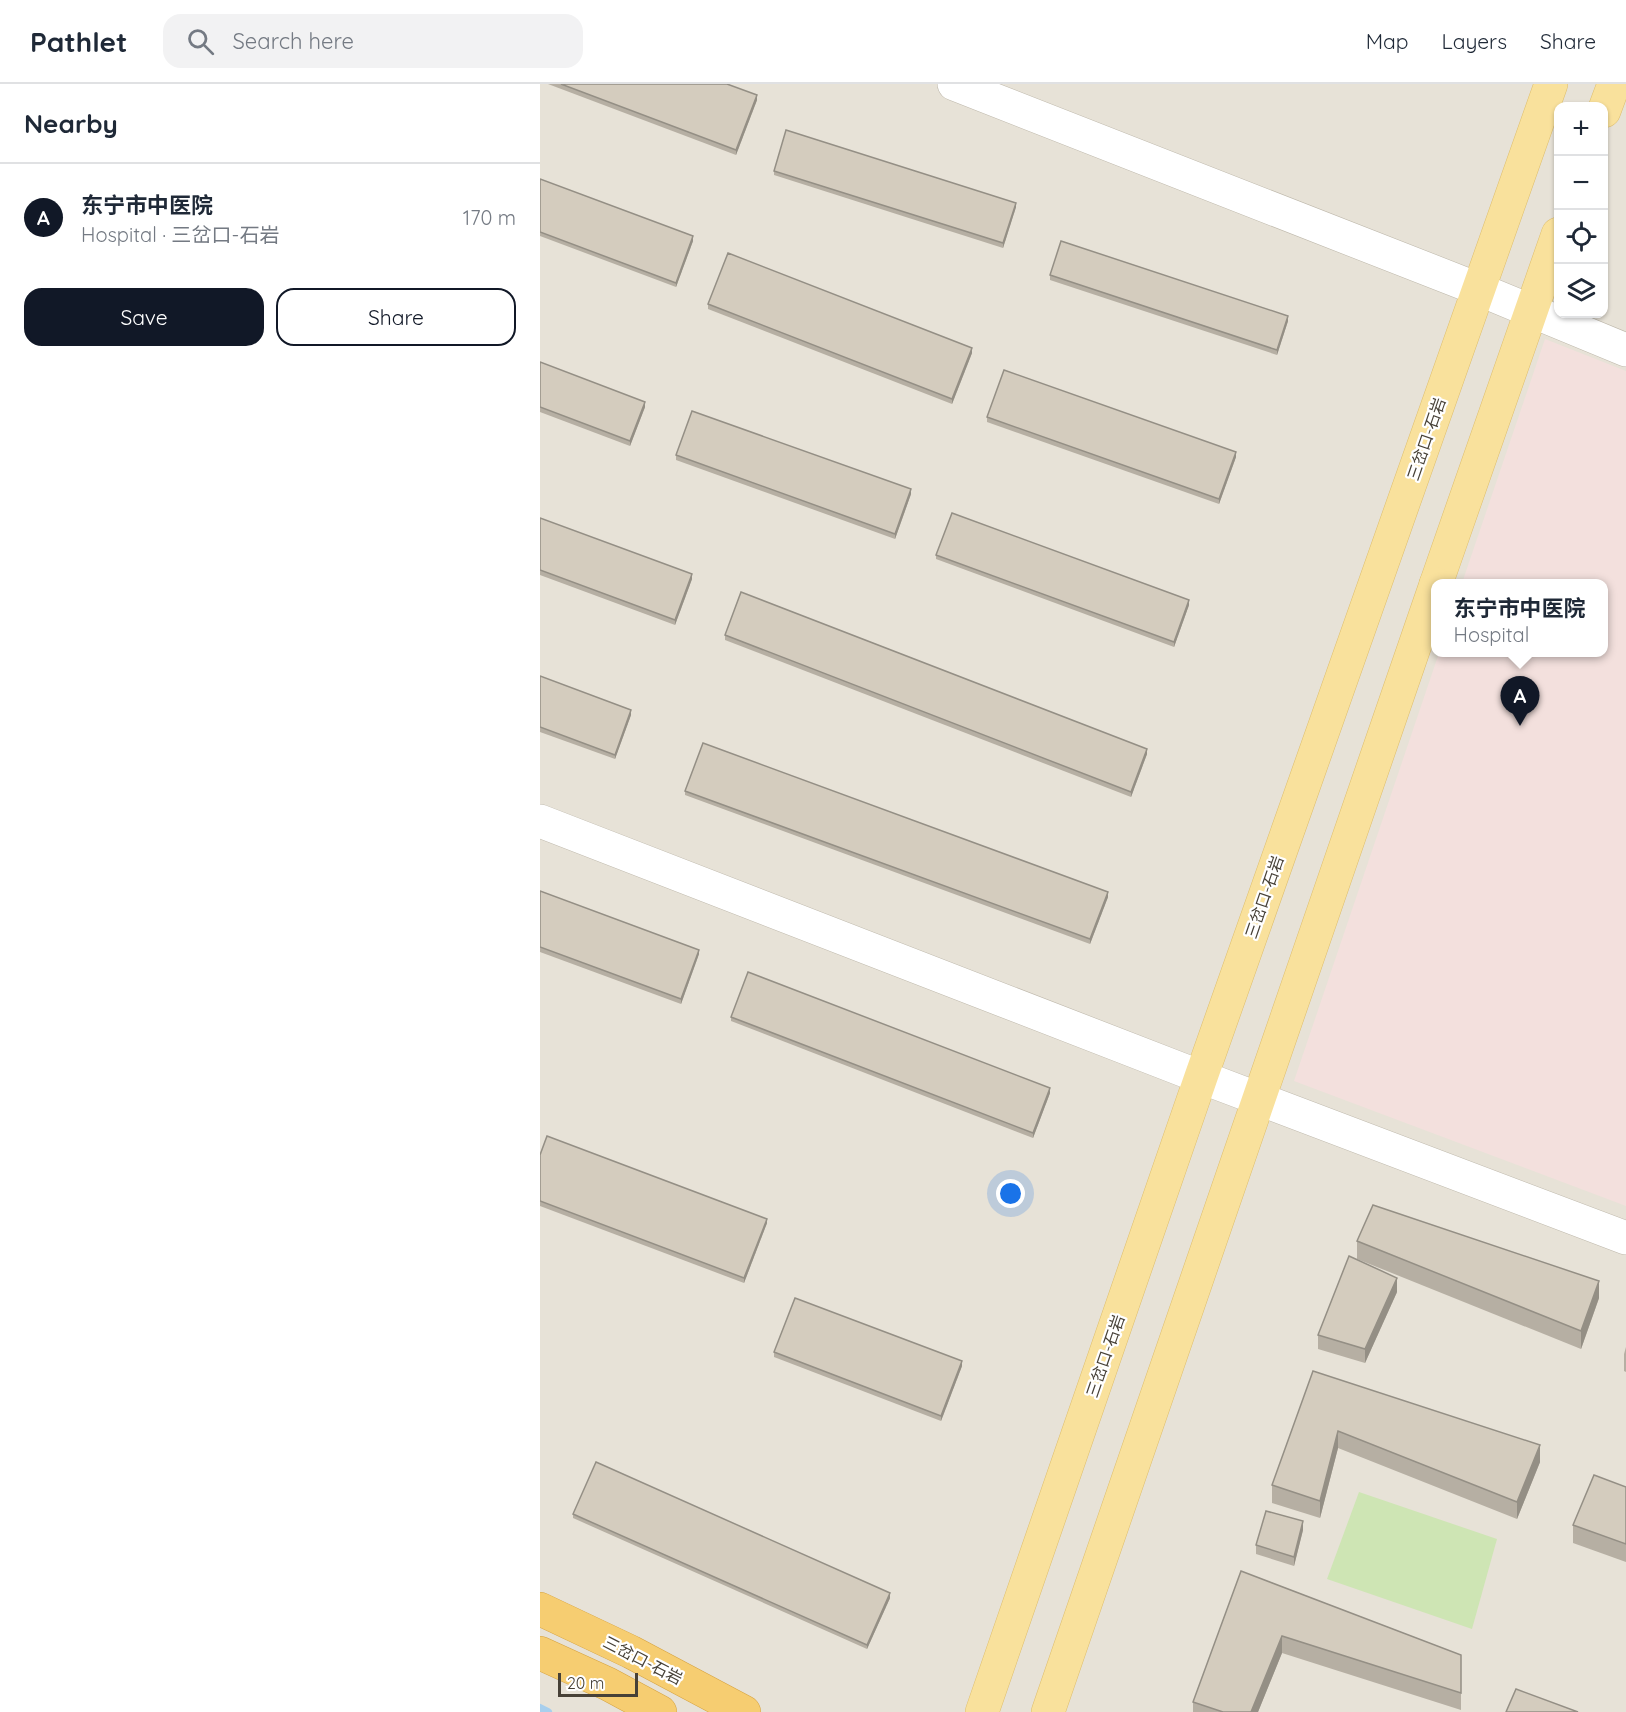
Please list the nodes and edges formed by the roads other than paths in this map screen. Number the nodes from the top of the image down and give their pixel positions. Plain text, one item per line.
1 (954, 84) edge
2 (1551, 84) edge
3 (1614, 84) edge
4 (1607, 102) edge
5 (1554, 245) edge
6 (1478, 289) junction
7 (1530, 311) junction
8 (1626, 350) edge
9 (1438, 579) edge
10 (1431, 598) edge
11 (540, 821) edge
12 (1202, 1077) junction
13 (1259, 1097) junction
14 (1626, 1238) edge
15 (540, 1609) edge
16 (540, 1653) edge
17 (660, 1712) edge
18 (744, 1712) edge
19 (982, 1712) edge
20 (1048, 1712) edge

1 - 6 street
2 - 6 main road, 三岔口-石岩
3 - 4 main road
5 - 7 main road
6 - 7 street
6 - 12 main road, 三岔口-石岩
7 - 8 street
7 - 9 main road
10 - 13 main road
11 - 12 street
12 - 13 street
12 - 19 main road, 三岔口-石岩
13 - 14 street
13 - 20 main road
15 - 18 highway, 三岔口-石岩
16 - 17 highway

